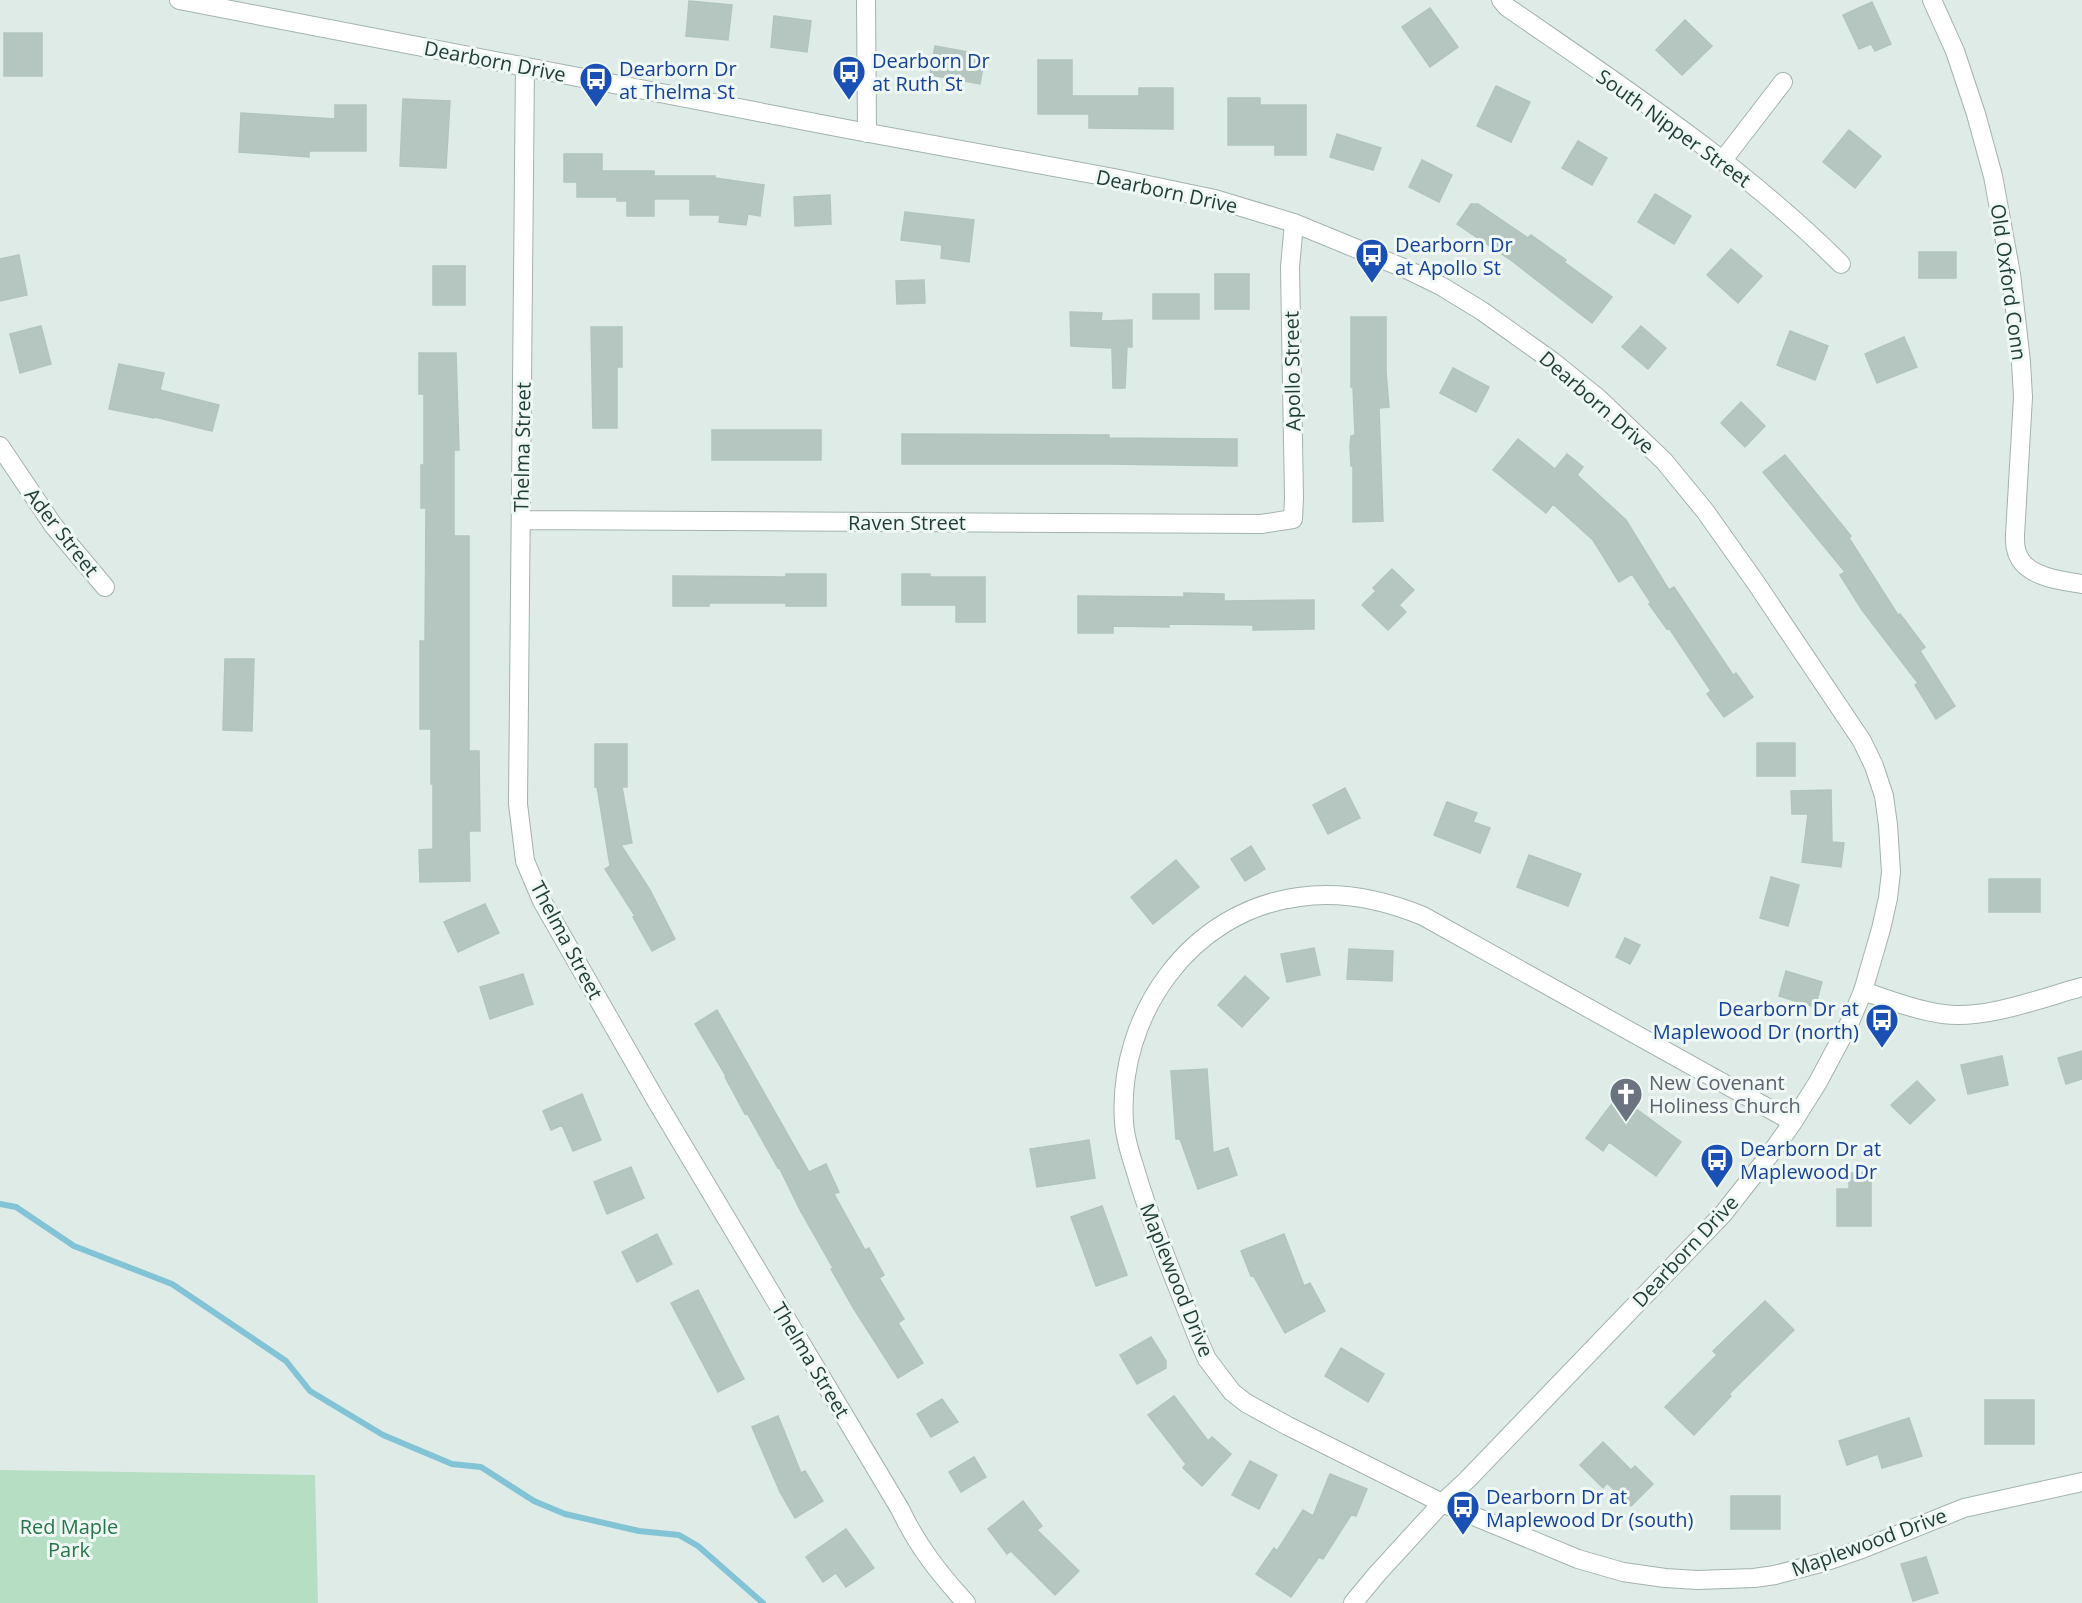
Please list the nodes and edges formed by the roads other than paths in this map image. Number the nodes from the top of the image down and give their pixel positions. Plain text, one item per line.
1 (178, 0) edge
2 (866, 0) edge
3 (1501, 0) edge
4 (1932, 0) edge
5 (525, 67) junction
6 (1783, 82) dead end
7 (867, 133) junction
8 (1723, 160) junction
9 (1294, 223) junction
10 (1841, 264) dead end
11 (0, 446) edge
12 (1293, 519) joint
13 (521, 520) junction
14 (2082, 584) edge
15 (105, 587) dead end
16 (2082, 987) edge
17 (1863, 991) junction
18 (1793, 1122) junction
19 (2082, 1482) edge
20 (1442, 1503) junction
21 (966, 1603) edge
22 (1353, 1603) edge

1 - 5 street, Dearborn Drive
2 - 7 street
3 - 8 street, South Nipper Street
4 - 14 street, Old Oxford Conn
5 - 7 street, Dearborn Drive
5 - 13 street, Thelma Street
6 - 8 street
7 - 9 street, Dearborn Drive
8 - 10 street, South Nipper Street
9 - 12 street, Apollo Street
9 - 17 street, Dearborn Drive
11 - 15 street, Ader Street
12 - 13 street, Raven Street
13 - 21 street, Thelma Street
16 - 17 street
17 - 18 street, Dearborn Drive
18 - 20 street, Dearborn Drive
18 - 20 street, Maplewood Drive
19 - 20 street, Maplewood Drive
20 - 22 street, Dearborn Drive

